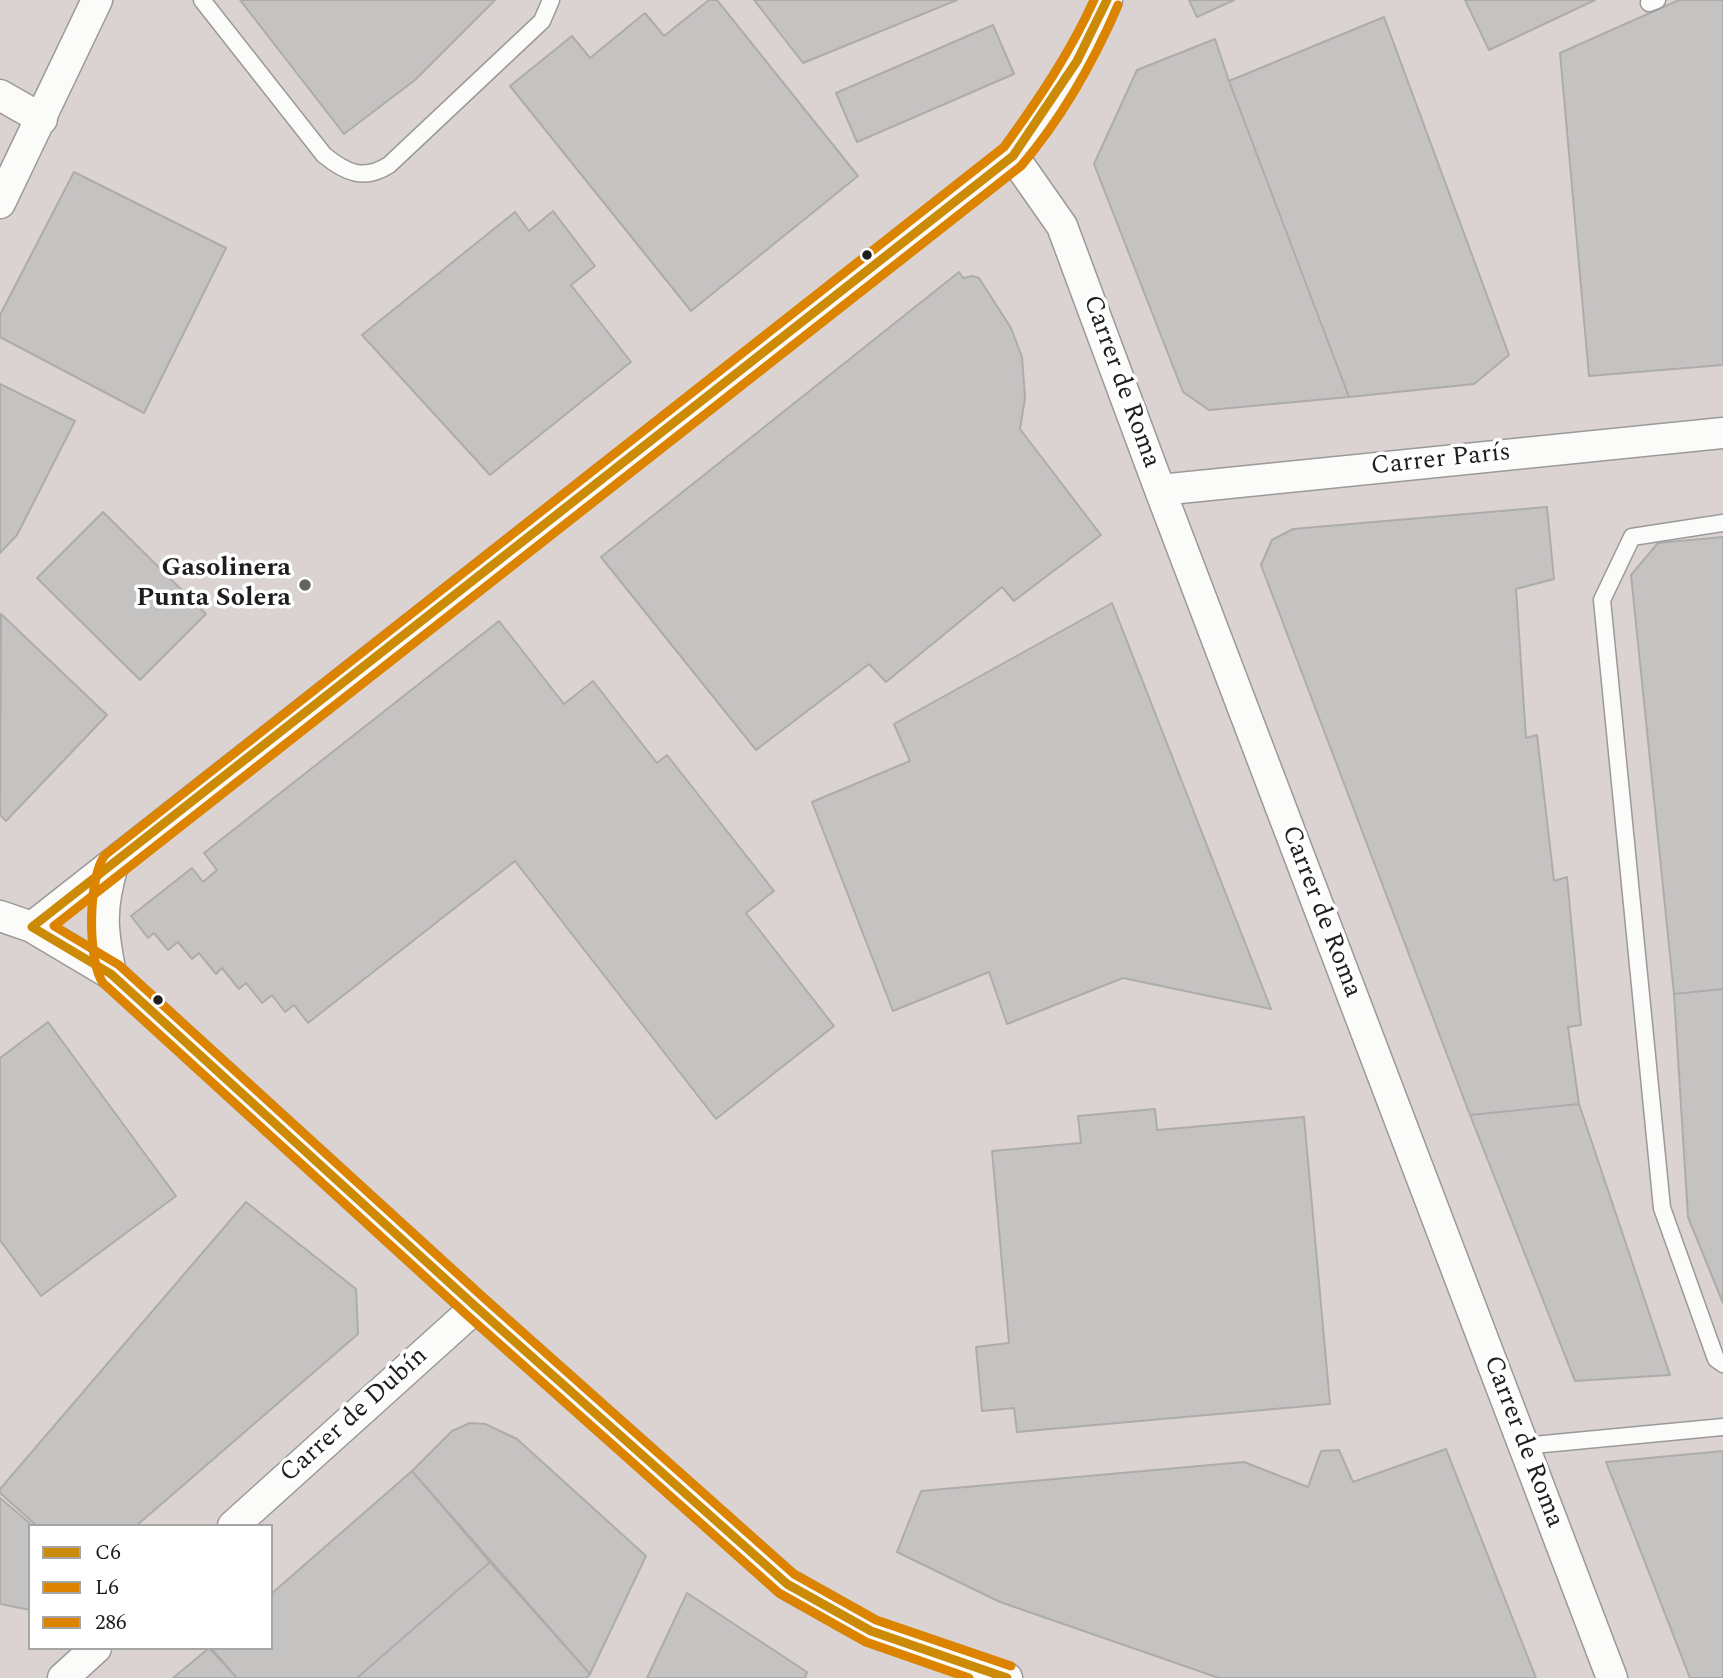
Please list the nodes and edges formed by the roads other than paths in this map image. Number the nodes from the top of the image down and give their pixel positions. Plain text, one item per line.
1 (97, 0) edge
2 (202, 0) edge
3 (551, 0) edge
4 (1107, 0) edge
5 (0, 95) edge
6 (42, 118) junction
7 (1013, 156) junction
8 (0, 203) edge
9 (1723, 433) edge
10 (1160, 490) junction
11 (1723, 523) edge
12 (113, 865) junction
13 (0, 916) edge
14 (32, 927) junction
15 (111, 974) junction
16 (476, 1307) junction
17 (1723, 1364) edge
18 (1723, 1427) edge
19 (1523, 1446) junction
20 (235, 1524) edge
21 (94, 1650) edge
22 (63, 1678) edge
23 (1007, 1678) edge
24 (1612, 1678) edge

1 - 6 street
2 - 3 lane
4 - 7 street
5 - 6 street
6 - 8 street
7 - 10 street, Carrer de Roma
7 - 12 street
9 - 10 street, Carrer París
10 - 19 street, Carrer de Roma
11 - 17 lane
12 - 14 street
12 - 15 street
13 - 14 street
14 - 15 street
15 - 16 street
16 - 20 street, Carrer de Dubín
16 - 23 street
18 - 19 lane
19 - 24 street, Carrer de Roma
21 - 22 street

